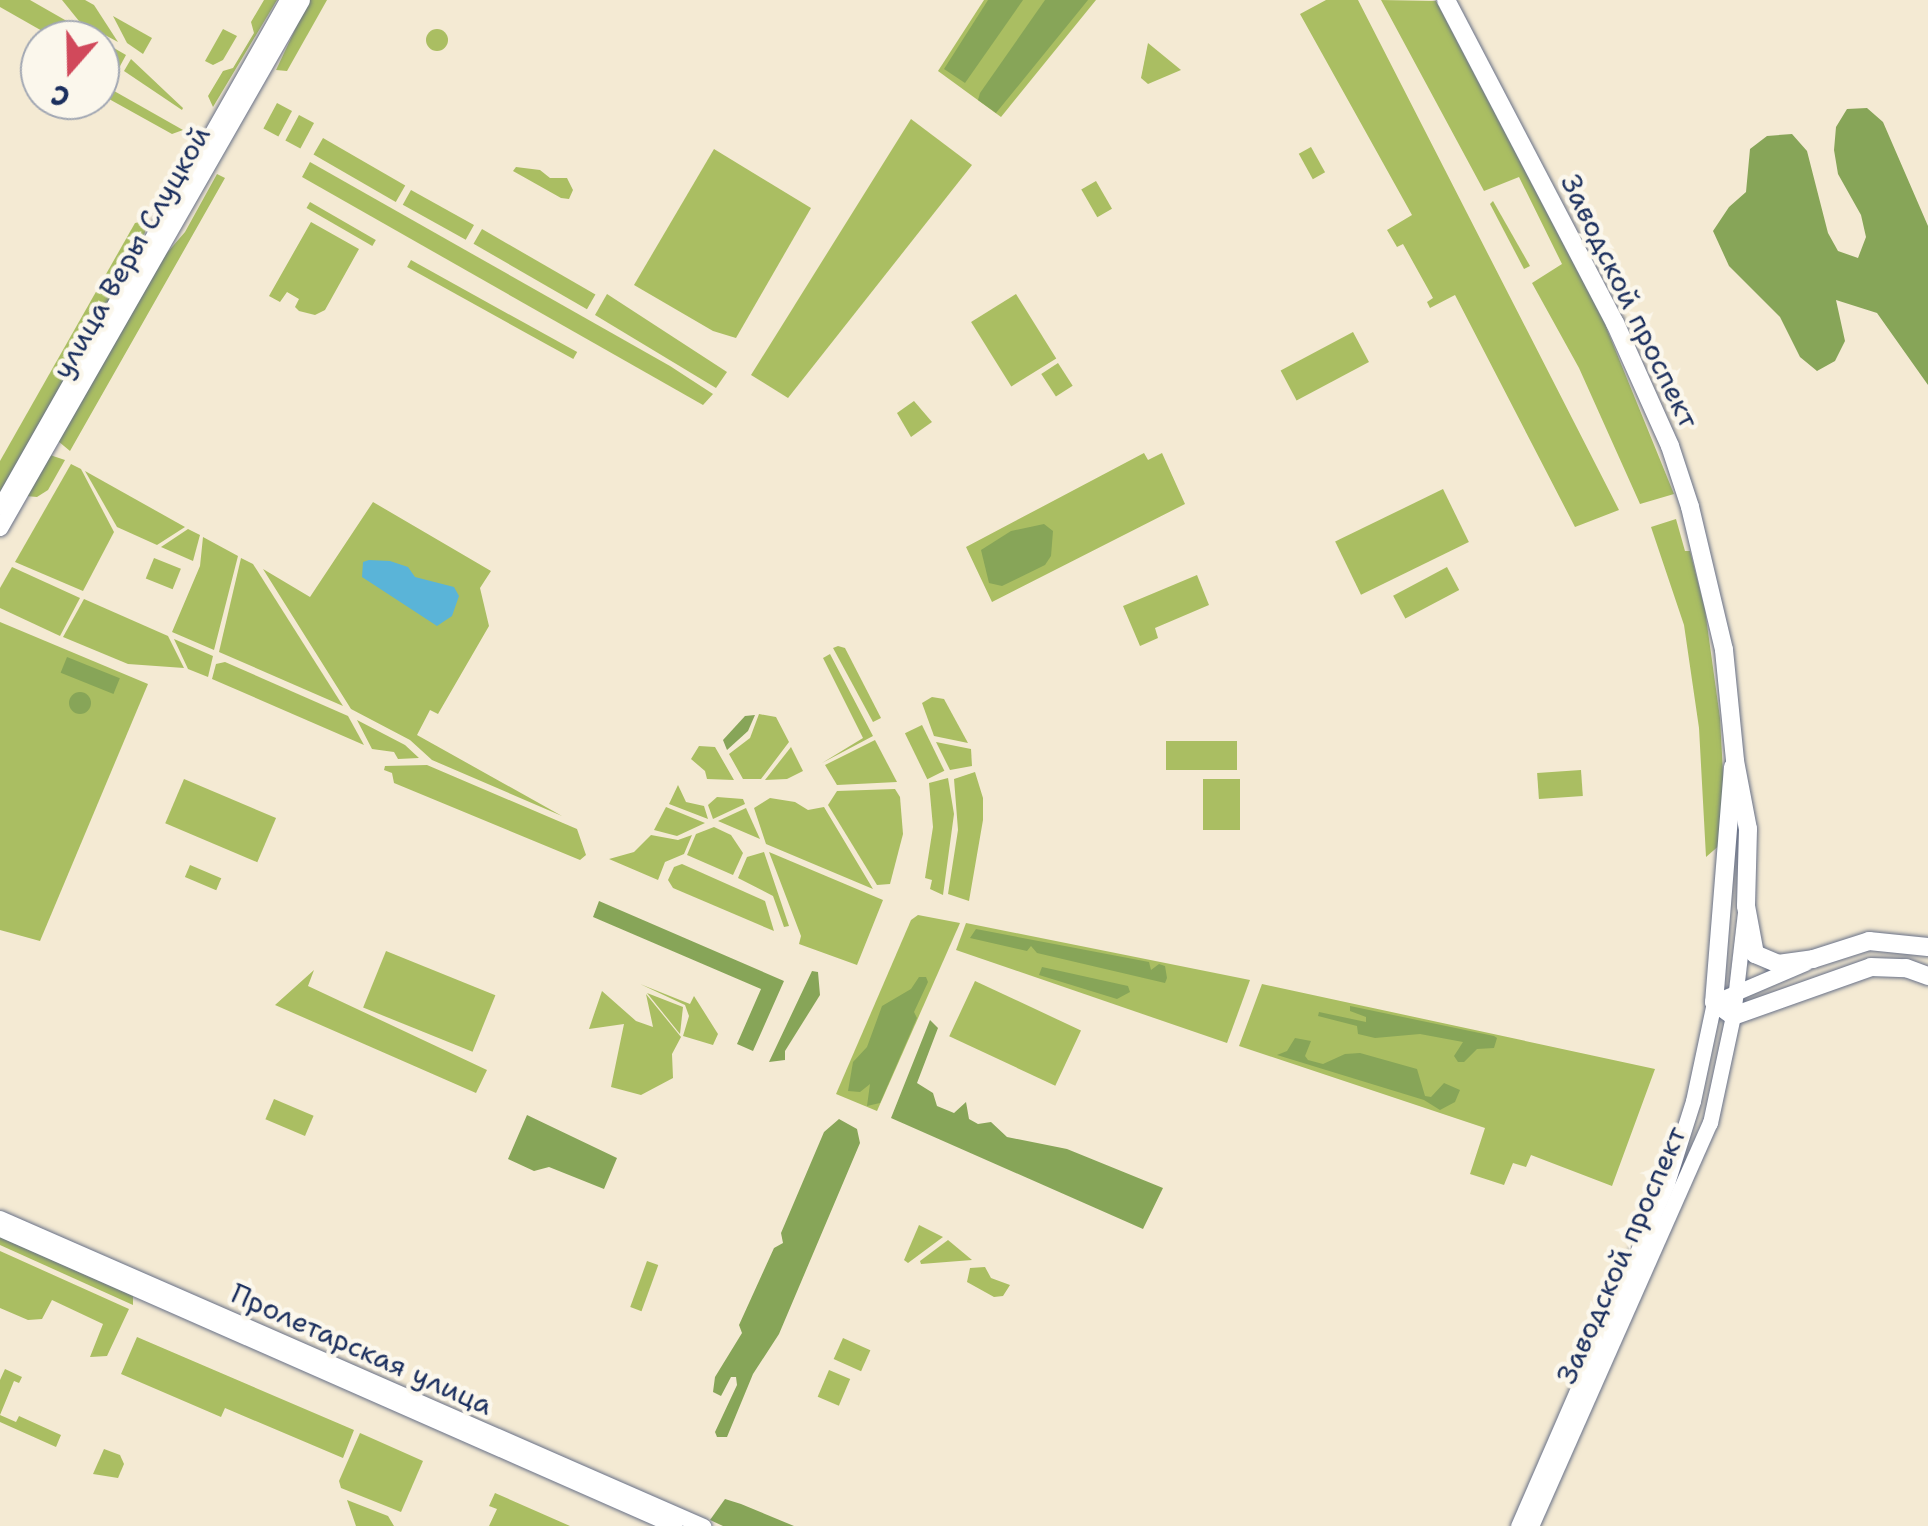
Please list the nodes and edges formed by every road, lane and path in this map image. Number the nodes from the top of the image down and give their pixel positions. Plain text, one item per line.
1 (287, 0) edge
2 (302, 0) edge
3 (1446, 0) edge
4 (0, 506) edge
5 (0, 528) edge
6 (1734, 761) junction
7 (1746, 906) junction
8 (1928, 947) edge
9 (1813, 959) junction
10 (1928, 976) edge
11 (1734, 994) junction
12 (1714, 1002) junction
13 (1733, 1016) junction
14 (0, 1218) edge
15 (0, 1229) edge
16 (1560, 1442) junction
17 (675, 1526) edge
18 (704, 1526) edge
19 (1518, 1526) edge
20 (1531, 1526) edge

1 - 4 main road, улица Веры Слуцкой
2 - 5 main road, улица Веры Слуцкой
3 - 6 main road, Заводской проспект
6 - 7 main road, Заводской проспект
6 - 12 main road, Заводской проспект
7 - 9 main road
7 - 11 main road, Заводской проспект
8 - 9 main road
9 - 11 main road
10 - 13 main road
11 - 12 main road
11 - 13 main road, Заводской проспект
12 - 13 main road
12 - 16 main road, Заводской проспект
13 - 16 main road, Заводской проспект
14 - 18 main road, Пролетарская улица
15 - 17 main road, Пролетарская улица
16 - 19 main road, Заводской проспект
16 - 20 main road, Заводской проспект

